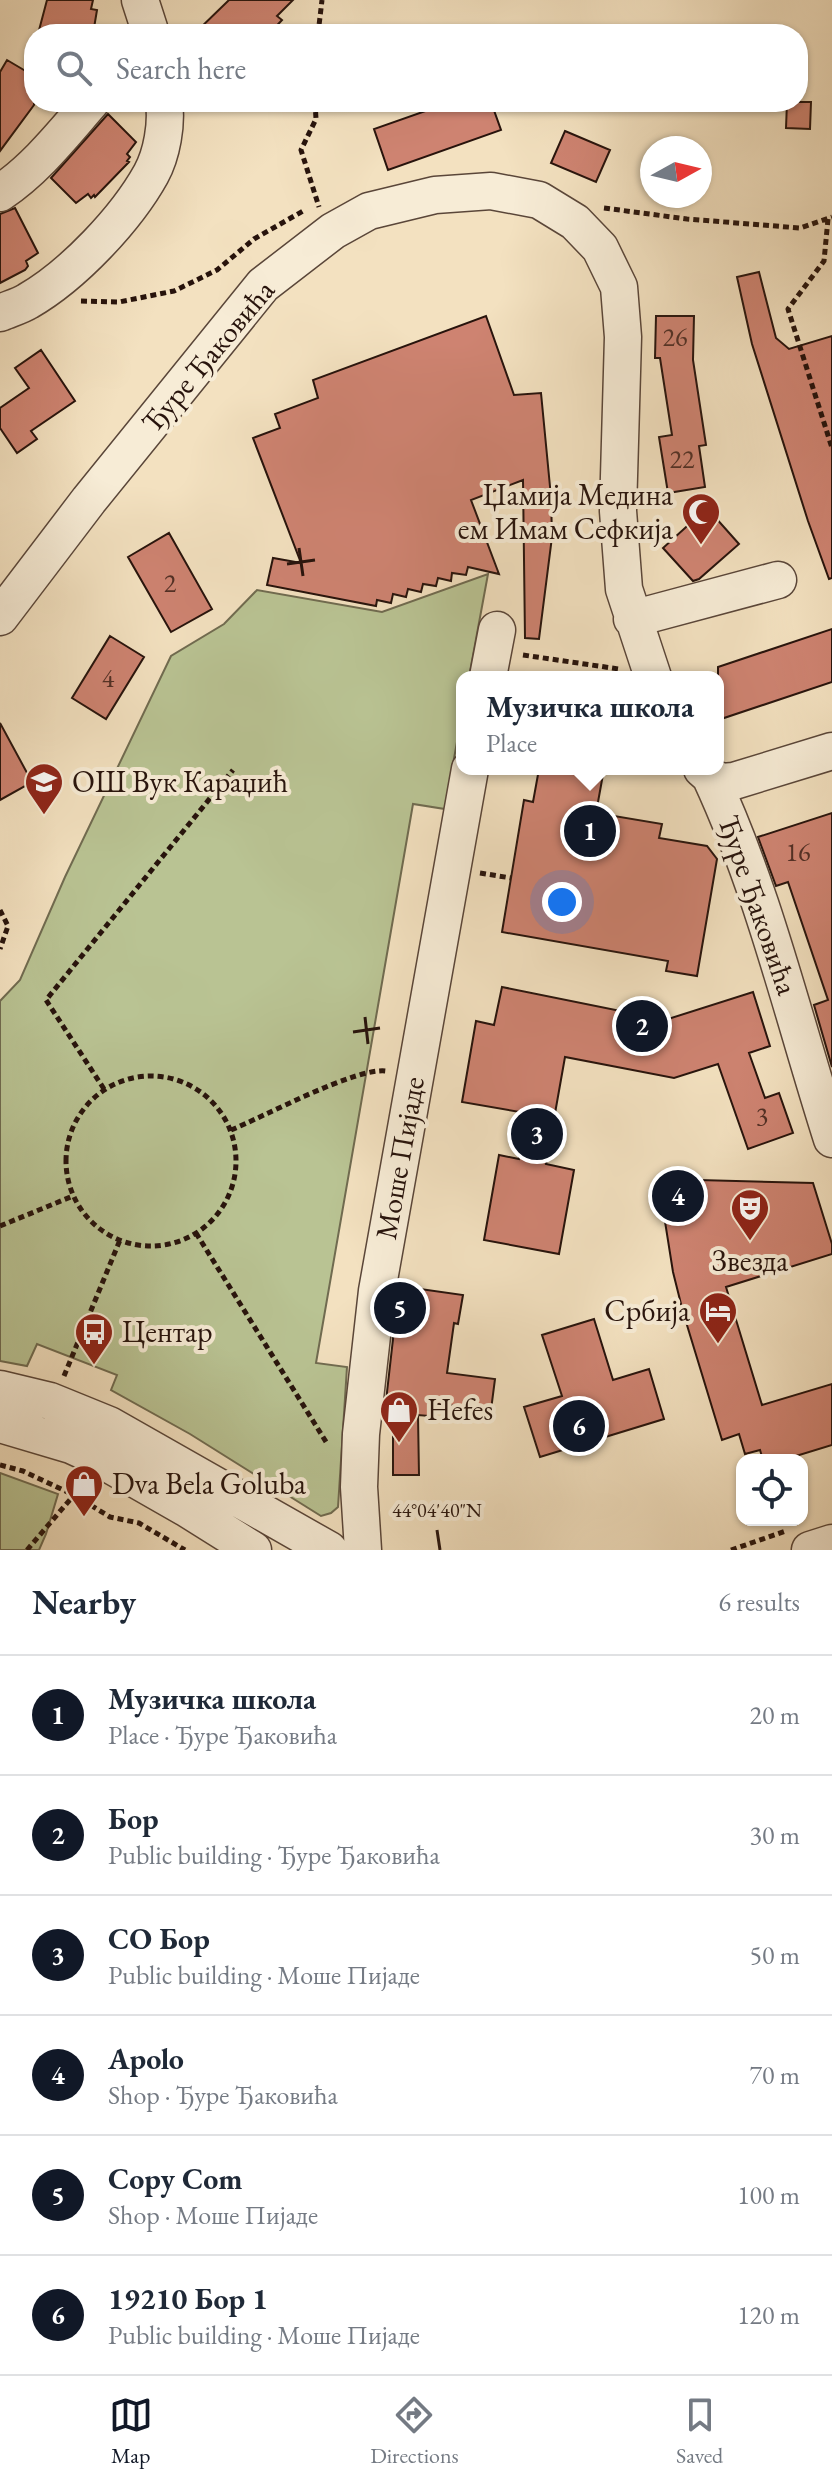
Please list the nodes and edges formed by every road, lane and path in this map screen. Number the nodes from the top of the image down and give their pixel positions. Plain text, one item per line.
1 (140, 0) edge
2 (322, 0) edge
3 (148, 24) edge
4 (319, 24) edge
5 (82, 112) edge
6 (165, 112) edge
7 (316, 112) edge
8 (0, 193) edge
9 (317, 203) dead end
10 (304, 210) dead end
11 (629, 212) dead end
12 (830, 218) edge
13 (14, 307) edge
14 (832, 448) edge
15 (778, 580) dead end
16 (0, 617) edge
17 (632, 619) junction
18 (493, 652) edge
19 (650, 671) edge
20 (832, 751) edge
21 (233, 770) dead end
22 (469, 775) edge
23 (707, 775) edge
24 (710, 775) edge
25 (0, 910) edge
26 (0, 949) edge
27 (414, 1075) junction
28 (104, 1089) junction
29 (231, 1130) junction
30 (832, 1139) edge
31 (73, 1196) junction
32 (0, 1226) edge
33 (196, 1233) junction
34 (120, 1240) junction
35 (0, 1389) edge
36 (50, 1401) junction
37 (0, 1424) edge
38 (329, 1446) dead end
39 (0, 1465) edge
40 (74, 1495) junction
41 (832, 1543) edge
42 (27, 1550) edge
43 (185, 1550) edge
44 (253, 1550) edge
45 (329, 1550) edge
46 (363, 1550) edge
47 (810, 1550) edge

1 - 3 street
2 - 4 path
5 - 8 street
6 - 13 street
7 - 9 path
10 - 13 path
11 - 12 path
12 - 14 path
15 - 17 street
16 - 17 street, Ђуре Ђаковића
17 - 19 street, Ђуре Ђаковића
18 - 19 path
20 - 24 street
21 - 28 path
22 - 27 street, Моше Пијаде
23 - 30 street, Ђуре Ђаковића
25 - 26 path
27 - 29 path
27 - 46 street, Моше Пијаде
28 - 29 path
28 - 31 path
29 - 33 path
31 - 32 path
31 - 34 path
33 - 34 path
33 - 38 path
34 - 36 path
35 - 36 street
36 - 45 street
37 - 44 street
39 - 40 path
40 - 42 path
40 - 43 path
41 - 47 street

